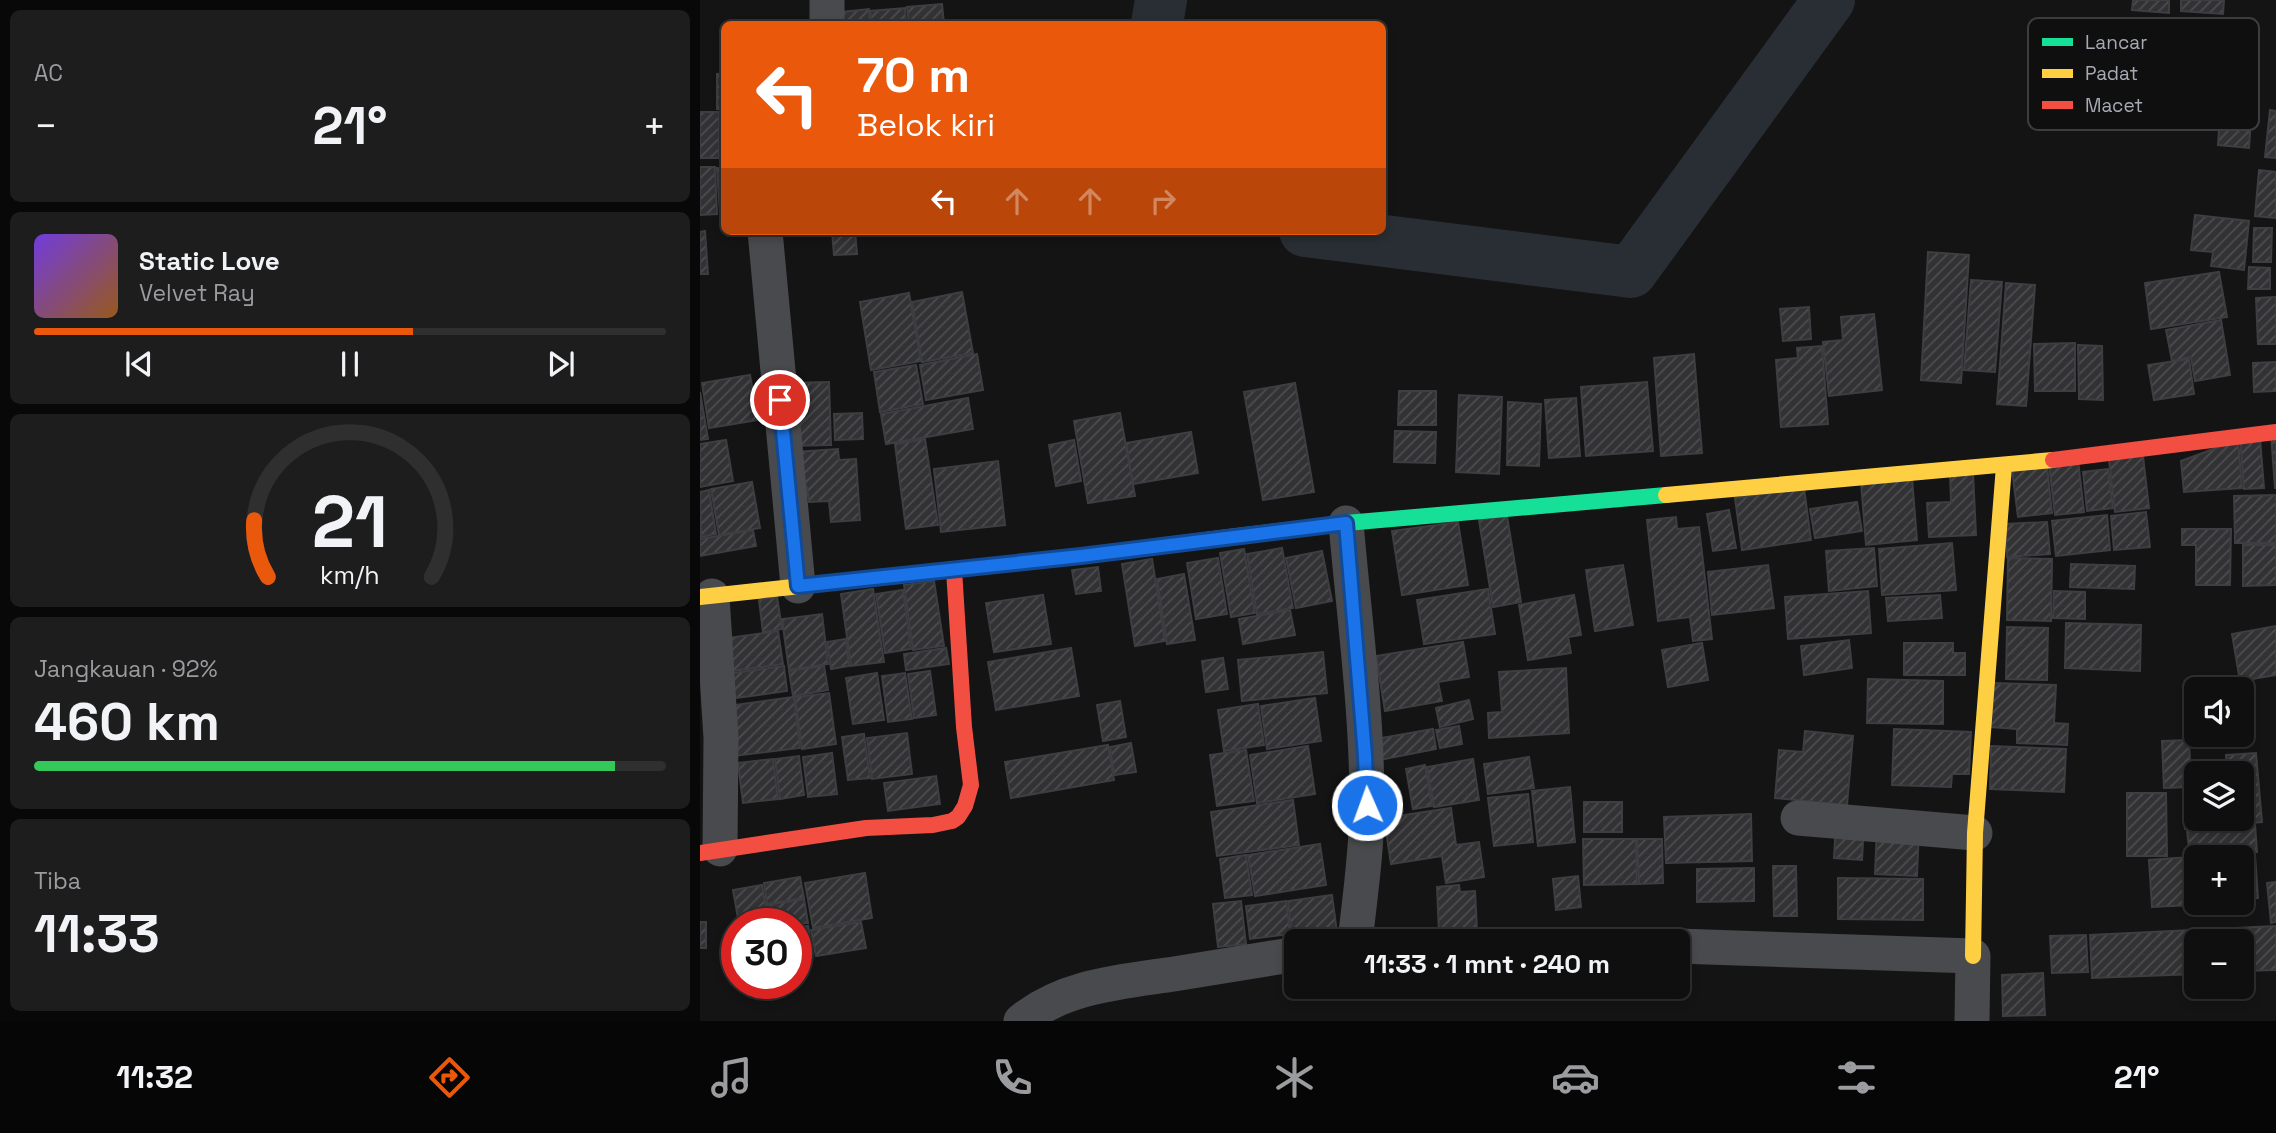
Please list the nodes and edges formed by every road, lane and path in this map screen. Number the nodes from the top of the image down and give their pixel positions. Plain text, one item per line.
1 (827, 0) edge
2 (827, 21) edge
3 (765, 235) edge
4 (2276, 432) edge
5 (2004, 466) junction
6 (1346, 523) junction
7 (954, 570) junction
8 (798, 586) junction
9 (706, 596) edge
10 (1798, 817) dead end
11 (1975, 833) junction
12 (710, 851) edge
13 (1356, 929) edge
14 (1690, 946) edge
15 (1284, 956) edge
16 (1973, 956) junction
17 (1021, 1021) edge
18 (1972, 1021) edge

1 - 2 street
3 - 8 street
4 - 5 street
5 - 6 street
5 - 11 street
6 - 7 street
6 - 13 street
7 - 8 street
7 - 12 street
8 - 9 street
9 - 12 street
10 - 11 street
11 - 16 street
14 - 16 street
15 - 17 street
16 - 18 street

